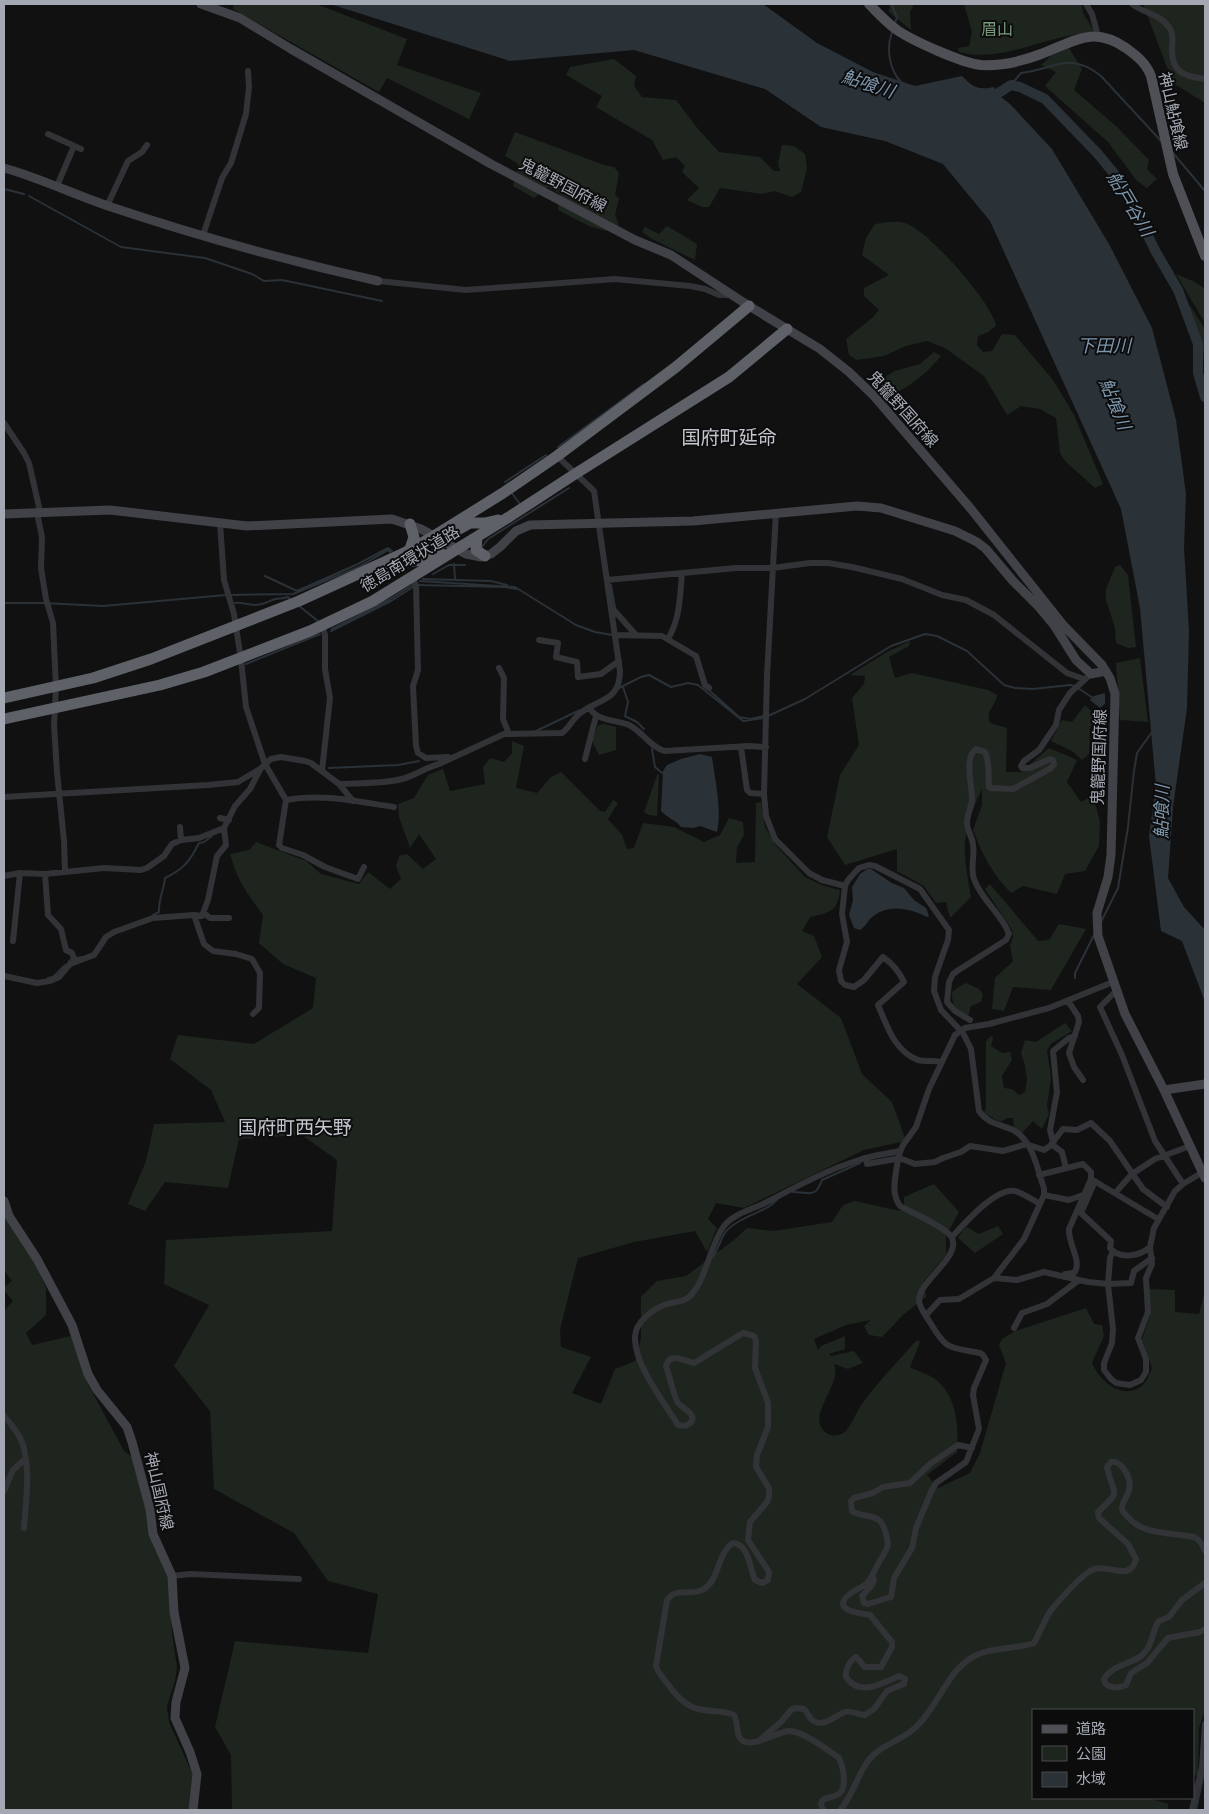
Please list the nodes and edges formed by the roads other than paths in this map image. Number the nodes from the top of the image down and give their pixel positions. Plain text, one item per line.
1 (201, 4) edge
2 (869, 4) edge
3 (1086, 4) edge
4 (1132, 4) edge
5 (1098, 36) junction
6 (248, 71) dead end
7 (1205, 79) edge
8 (48, 134) dead end
9 (147, 144) dead end
10 (4, 168) edge
11 (57, 186) junction
12 (107, 206) junction
13 (202, 235) junction
14 (1205, 256) edge
15 (378, 281) joint
16 (732, 295) junction
17 (749, 306) junction
18 (787, 329) junction
19 (4, 423) edge
20 (557, 456) junction
21 (575, 474) junction
22 (39, 512) junction
23 (776, 512) junction
24 (4, 514) edge
25 (509, 517) junction
26 (220, 523) junction
27 (410, 524) junction
28 (597, 524) junction
29 (434, 536) junction
30 (477, 537) junction
31 (410, 549) junction
32 (457, 549) junction
33 (485, 556) junction
34 (377, 565) junction
35 (772, 568) junction
36 (682, 573) junction
37 (412, 578) junction
38 (607, 580) junction
39 (611, 607) junction
40 (322, 625) junction
41 (235, 626) junction
42 (614, 635) junction
43 (636, 635) junction
44 (668, 639) junction
45 (539, 640) dead end
46 (241, 658) junction
47 (619, 661) junction
48 (499, 668) dead end
49 (1106, 671) junction
50 (1085, 679) junction
51 (56, 687) junction
52 (709, 688) dead end
53 (4, 698) edge
54 (54, 708) junction
55 (590, 708) junction
56 (596, 716) junction
57 (4, 719) edge
58 (509, 734) junction
59 (766, 746) junction
60 (742, 747) junction
61 (452, 757) junction
62 (584, 759) dead end
63 (263, 766) junction
64 (322, 771) junction
65 (338, 784) junction
66 (59, 794) junction
67 (764, 794) junction
68 (4, 797) edge
69 (286, 800) junction
70 (353, 802) junction
71 (394, 808) dead end
72 (220, 818) dead end
73 (228, 820) junction
74 (180, 828) dead end
75 (224, 828) junction
76 (181, 840) junction
77 (364, 867) dead end
78 (20, 872) junction
79 (65, 872) junction
80 (45, 874) junction
81 (4, 876) edge
82 (845, 886) junction
83 (204, 913) junction
84 (194, 915) junction
85 (229, 918) dead end
86 (13, 941) dead end
87 (74, 958) junction
88 (260, 973) junction
89 (4, 976) edge
90 (268, 978) dead end
91 (1115, 986) junction
92 (1068, 1001) junction
93 (938, 1004) junction
94 (253, 1014) dead end
95 (970, 1020) junction
96 (989, 1024) junction
97 (1074, 1036) junction
98 (941, 1062) junction
99 (1083, 1080) dead end
100 (1205, 1084) edge
101 (1164, 1090) junction
102 (1053, 1143) junction
103 (1028, 1144) junction
104 (1190, 1146) junction
105 (900, 1154) junction
106 (1166, 1156) junction
107 (866, 1158) junction
108 (1066, 1168) junction
109 (1132, 1174) junction
110 (1039, 1175) junction
111 (1204, 1175) edge
112 (1093, 1180) junction
113 (1184, 1184) junction
114 (1114, 1193) junction
115 (1044, 1195) junction
116 (1083, 1195) junction
117 (4, 1201) edge
118 (1040, 1204) junction
119 (1167, 1208) junction
120 (1158, 1219) junction
121 (952, 1237) junction
122 (1150, 1247) junction
123 (1113, 1251) junction
124 (1152, 1258) junction
125 (1064, 1277) junction
126 (994, 1278) junction
127 (1079, 1280) junction
128 (1108, 1284) junction
129 (926, 1315) junction
130 (1014, 1328) dead end
131 (4, 1416) edge
132 (972, 1448) junction
133 (25, 1459) junction
134 (4, 1491) edge
135 (24, 1528) dead end
136 (1205, 1551) edge
137 (874, 1574) junction
138 (172, 1576) junction
139 (299, 1579) dead end
140 (1205, 1583) edge
141 (1205, 1629) edge
142 (1205, 1724) edge
143 (760, 1741) junction
144 (193, 1810) edge
145 (823, 1810) edge
146 (840, 1810) edge
147 (1192, 1810) edge

1 - 16 main road, 鬼籠野国府線
2 - 5 main road
3 - 5 street
4 - 7 street
5 - 14 main road, 神山鮎喰線
6 - 13 street
8 - 11 street
9 - 12 street
10 - 11 main road
11 - 12 main road
12 - 13 main road
13 - 15 main road
15 - 16 street
16 - 17 main road, 鬼籠野国府線
17 - 18 main road, 鬼籠野国府線
17 - 20 highway, 徳島南環状道路
18 - 21 highway, 徳島南環状道路
18 - 49 main road, 鬼籠野国府線
19 - 22 street
20 - 21 street
20 - 29 highway, 徳島南環状道路
21 - 25 highway, 徳島南環状道路
21 - 28 street
22 - 24 main road
22 - 26 main road
22 - 51 street
23 - 28 main road
23 - 35 street
23 - 50 main road
25 - 29 highway
25 - 30 highway, 徳島南環状道路
26 - 27 main road
26 - 41 street
27 - 29 main road
27 - 31 highway
28 - 33 main road
28 - 38 street
29 - 31 highway, 徳島南環状道路
29 - 32 main road
30 - 32 highway, 徳島南環状道路
30 - 33 highway
31 - 34 highway, 徳島南環状道路
32 - 33 main road
32 - 34 highway
32 - 37 highway, 徳島南環状道路
34 - 41 highway, 徳島南環状道路
35 - 36 street
35 - 50 street
35 - 59 street
36 - 38 street
36 - 44 street
37 - 40 highway, 徳島南環状道路
37 - 61 street
38 - 39 street
39 - 42 street
39 - 43 street
40 - 46 highway, 徳島南環状道路
40 - 64 street
41 - 46 street
41 - 51 highway, 徳島南環状道路
42 - 43 street
42 - 47 street
43 - 44 street
44 - 52 street
45 - 47 street
46 - 54 highway, 徳島南環状道路
46 - 63 street
47 - 55 street
48 - 58 street
49 - 50 main road
49 - 91 main road, 鬼籠野国府線
50 - 95 street
51 - 53 highway, 徳島南環状道路
51 - 54 street
54 - 57 highway, 徳島南環状道路
54 - 66 street
55 - 56 street
55 - 58 street
56 - 60 street
56 - 62 street
58 - 61 street
59 - 60 street
59 - 67 street
60 - 67 street
61 - 65 street
63 - 64 street
63 - 66 street
63 - 69 street
63 - 73 street
64 - 65 street
65 - 70 street
66 - 68 street
66 - 79 street
67 - 82 street
69 - 70 street
69 - 77 street
70 - 71 street
72 - 73 street
73 - 75 street
74 - 76 street
75 - 76 street
75 - 83 street
76 - 79 street
78 - 80 street
78 - 81 street
78 - 86 street
79 - 80 street
80 - 87 street
82 - 93 street
82 - 98 street
83 - 84 street
83 - 85 street
84 - 87 street
84 - 88 street
87 - 89 street
88 - 90 street
88 - 94 street
91 - 92 street
91 - 101 main road, 鬼籠野国府線
91 - 106 street
92 - 96 street
92 - 97 street
93 - 95 street
93 - 103 street
95 - 96 street
96 - 98 street, bridge
97 - 99 street
97 - 102 street
98 - 105 street
100 - 101 main road
101 - 104 main road, 鬼籠野国府線
102 - 103 street
102 - 108 street
102 - 109 street
103 - 107 street
103 - 110 street
104 - 106 street
104 - 111 main road, 鬼籠野国府線
105 - 107 street
105 - 121 street, bridge
106 - 109 street
106 - 113 street
107 - 143 street
108 - 110 street
108 - 112 street
109 - 114 street
109 - 119 street
110 - 115 street
111 - 113 street
112 - 114 street
112 - 116 street
112 - 123 street
113 - 119 street
114 - 120 street
115 - 116 street
115 - 118 street
116 - 125 street
117 - 138 main road, 神山国府線
118 - 121 street
118 - 126 street
119 - 120 street
120 - 122 street
121 - 129 street
122 - 123 street
122 - 124 street
123 - 128 street
124 - 128 street
124 - 128 street
125 - 126 street
125 - 127 street
126 - 129 street
127 - 128 street
127 - 130 street
129 - 132 street
131 - 133 street
132 - 137 street
132 - 137 street
133 - 134 street
133 - 135 street
136 - 146 street
137 - 143 street
138 - 139 street
138 - 144 main road, 神山国府線
140 - 141 street
142 - 147 street
143 - 145 street

